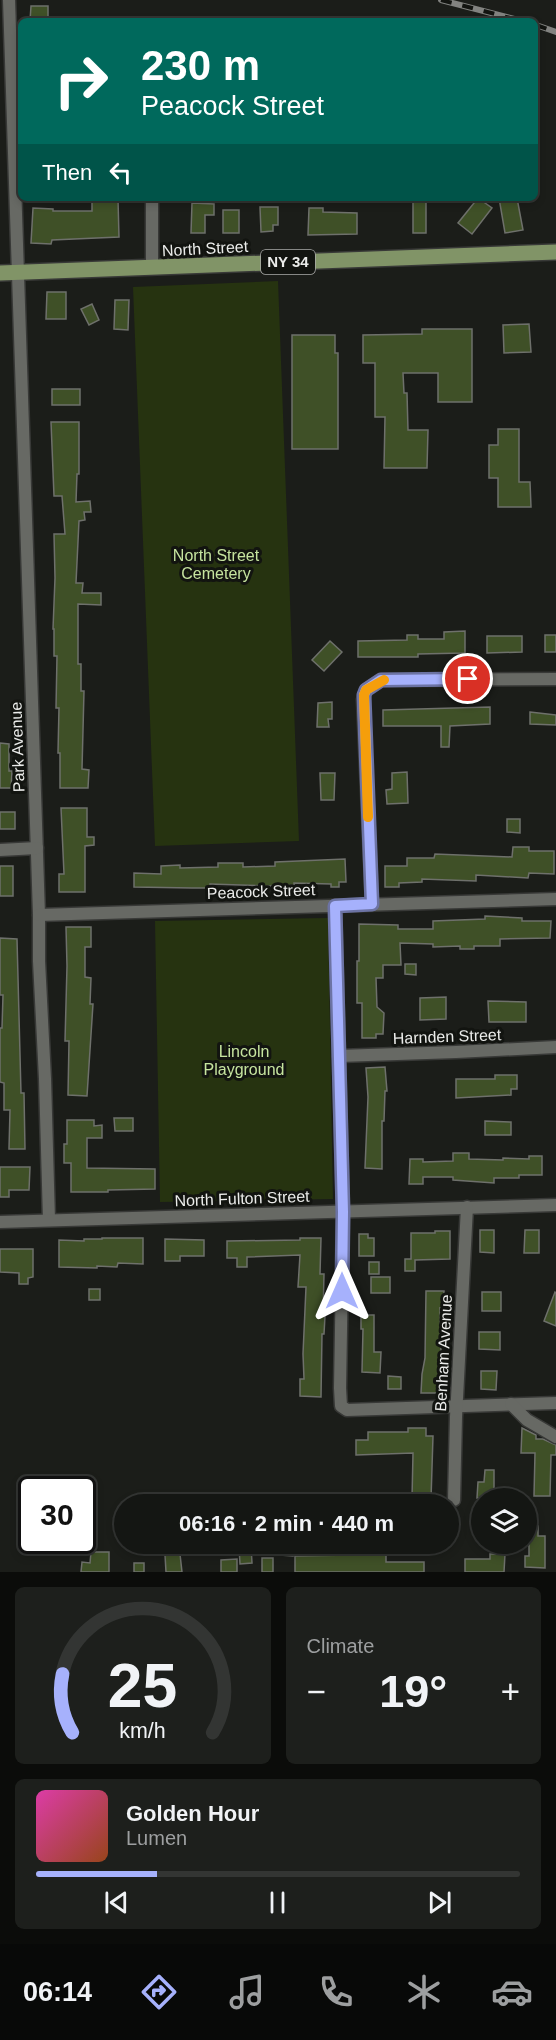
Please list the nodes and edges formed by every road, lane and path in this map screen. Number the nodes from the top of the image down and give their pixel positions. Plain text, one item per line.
1 (9, 0) edge
2 (152, 201) edge
3 (556, 252) edge
4 (152, 268) junction
5 (0, 273) edge
6 (20, 273) junction
7 (556, 678) edge
8 (38, 848) junction
9 (0, 850) edge
10 (556, 899) edge
11 (372, 904) junction
12 (335, 906) junction
13 (39, 915) junction
14 (556, 1047) edge
15 (339, 1056) junction
16 (556, 1205) edge
17 (467, 1207) junction
18 (343, 1212) junction
19 (49, 1220) junction
20 (0, 1222) edge
21 (556, 1403) edge
22 (511, 1404) junction
23 (457, 1406) junction
24 (556, 1437) edge
25 (453, 1494) edge

1 - 6 street, Park Avenue
2 - 4 street
3 - 4 main road, North Street / NY 34
4 - 6 main road, North Street / NY 34
5 - 6 main road, North Street / NY 34
6 - 8 street, Park Avenue
7 - 11 street
8 - 9 street
8 - 13 street, Park Avenue
10 - 11 street, Peacock Street
11 - 12 street, Peacock Street
12 - 13 street, Peacock Street
12 - 15 street
13 - 19 street, Park Avenue
14 - 15 street, Harnden Street
15 - 18 street
16 - 17 street, North Fulton Street
17 - 18 street, North Fulton Street
17 - 23 street, Benham Avenue
18 - 19 street, North Fulton Street
18 - 23 street
19 - 20 street, North Fulton Street
21 - 22 street
22 - 23 street
22 - 24 street
23 - 25 street, Benham Avenue

